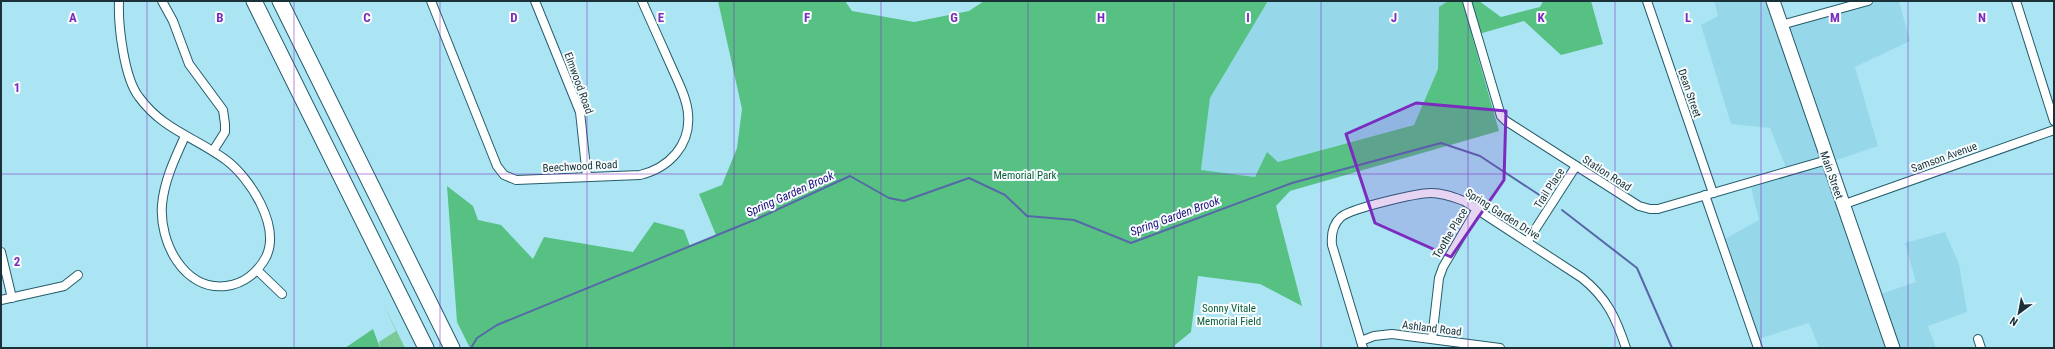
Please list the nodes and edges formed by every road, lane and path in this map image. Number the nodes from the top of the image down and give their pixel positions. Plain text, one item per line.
1 (119, 1) edge
2 (162, 1) edge
3 (254, 1) edge
4 (280, 1) edge
5 (431, 1) edge
6 (535, 1) edge
7 (642, 1) edge
8 (1467, 1) edge
9 (1647, 1) edge
10 (1773, 1) edge
11 (1868, 1) edge
12 (2016, 1) edge
13 (1781, 25) junction
14 (2054, 121) edge
15 (2054, 130) edge
16 (185, 136) junction
17 (213, 152) junction
18 (1827, 160) junction
19 (1576, 166) junction
20 (587, 177) junction
21 (1713, 193) junction
22 (1704, 195) junction
23 (1842, 205) junction
24 (1477, 209) junction
25 (1527, 242) junction
26 (1, 252) edge
27 (257, 270) junction
28 (78, 275) dead end
29 (282, 294) dead end
30 (12, 298) junction
31 (1, 300) edge
32 (1432, 339) junction
33 (1978, 339) dead end
34 (1362, 344) edge
35 (426, 348) edge
36 (452, 348) edge
37 (1500, 348) edge
38 (1626, 348) edge
39 (1758, 348) edge
40 (1893, 348) edge
41 (1981, 348) edge

1 - 16 street
2 - 17 street
3 - 35 highway
4 - 36 highway
5 - 20 street, Beechwood Road
6 - 20 street, Elmwood Road
7 - 20 street, Beechwood Road
8 - 19 street, Station Road
9 - 21 street, Dean Street
10 - 13 main road, Main Street
11 - 13 street
12 - 14 street
13 - 18 main road, Main Street
15 - 23 street, Samson Avenue
16 - 17 street
16 - 27 street
17 - 27 street
18 - 21 street, Station Road
18 - 23 main road, Main Street
19 - 22 street, Station Road
19 - 25 street, Trail Place
21 - 22 street, Station Road
22 - 39 street
23 - 40 main road, Main Street
24 - 25 street, Spring Garden Drive
24 - 32 street, Toothe Place
24 - 34 street, Spring Garden Drive
25 - 38 street, Spring Garden Drive
26 - 30 street
27 - 29 street
28 - 30 street
30 - 31 street
32 - 34 street, Ashland Road
32 - 37 street, Ashland Road
33 - 41 street

